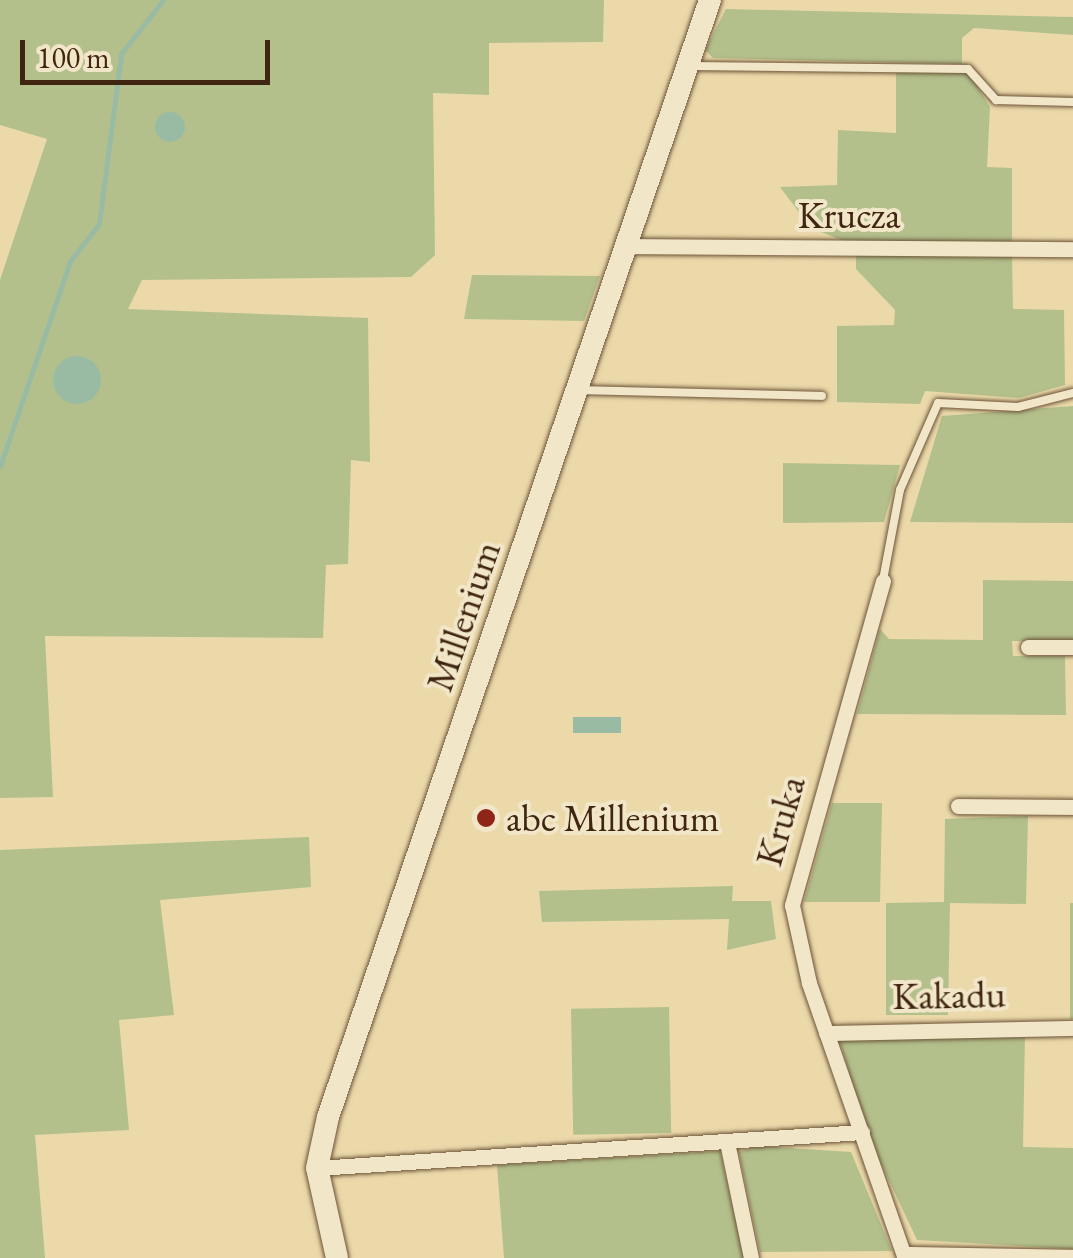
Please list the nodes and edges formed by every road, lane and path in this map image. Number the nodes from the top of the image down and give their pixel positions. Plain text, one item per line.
1 (710, 0) edge
2 (688, 66) junction
3 (1073, 102) edge
4 (625, 246) junction
5 (1073, 249) edge
6 (576, 390) junction
7 (1073, 393) edge
8 (822, 396) dead end
9 (883, 580) joint
10 (1028, 647) dead end
11 (1073, 648) edge
12 (958, 806) dead end
13 (1073, 807) edge
14 (1073, 1028) edge
15 (826, 1033) junction
16 (862, 1132) junction
17 (727, 1142) junction
18 (317, 1168) junction
19 (904, 1256) edge
20 (1073, 1256) edge
21 (337, 1258) edge
22 (750, 1258) edge

1 - 2 street, Millenium
2 - 3 lane
2 - 4 street, Millenium
4 - 5 street, Krucza
4 - 6 street, Millenium
6 - 8 lane
6 - 18 street, Millenium
7 - 9 lane, Kruka
9 - 15 street, Kruka
10 - 11 street
12 - 13 street
14 - 15 street, Kakadu
15 - 16 street, Kruka
16 - 17 street
16 - 19 street, Kruka
17 - 18 street
17 - 22 street
18 - 21 street
19 - 20 street

